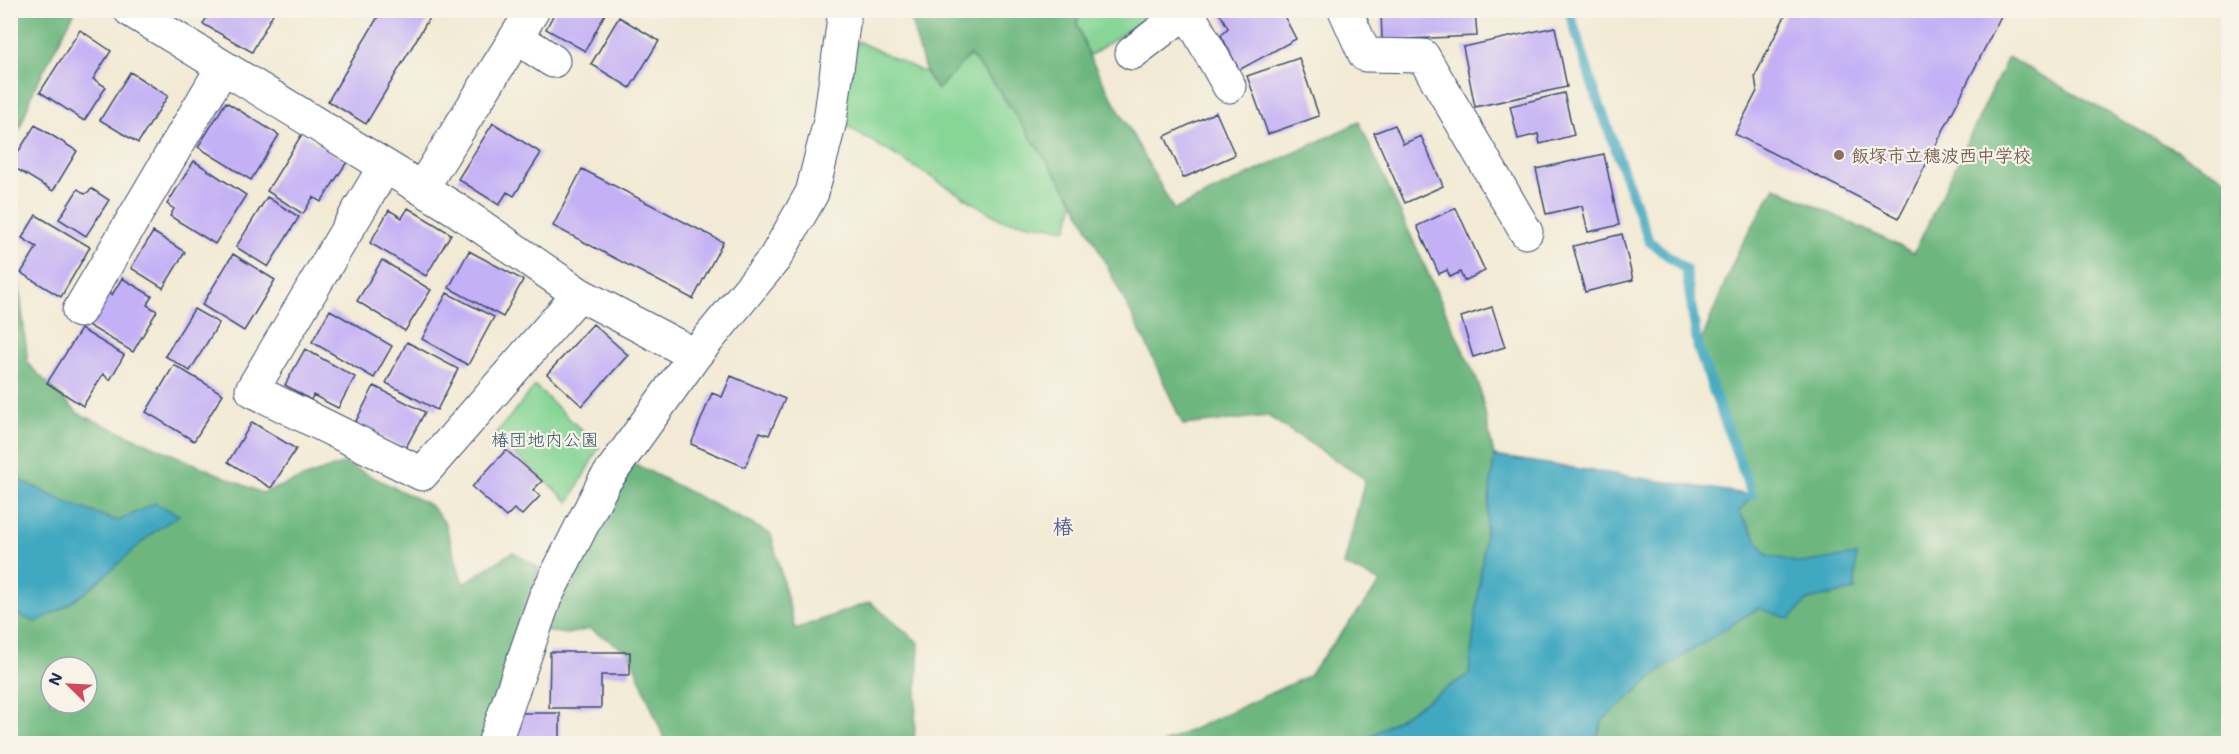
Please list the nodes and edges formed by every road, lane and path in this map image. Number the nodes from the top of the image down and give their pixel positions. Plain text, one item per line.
1 (130, 10) edge
2 (845, 10) edge
3 (1345, 10) edge
4 (1188, 11) edge
5 (525, 24) edge
6 (1132, 53) dead end
7 (553, 61) dead end
8 (223, 67) junction
9 (1229, 86) dead end
10 (385, 166) junction
11 (422, 189) junction
12 (1526, 232) dead end
13 (579, 294) junction
14 (79, 311) dead end
15 (695, 355) junction
16 (494, 744) edge

1 - 8 street
2 - 15 street
3 - 12 street
4 - 6 street
4 - 9 street
5 - 7 street
5 - 11 street
8 - 10 street
8 - 14 street
10 - 11 street
10 - 13 street
11 - 13 street
13 - 15 street
15 - 16 street

